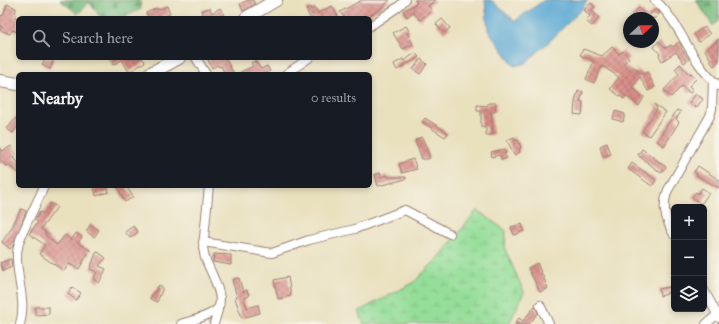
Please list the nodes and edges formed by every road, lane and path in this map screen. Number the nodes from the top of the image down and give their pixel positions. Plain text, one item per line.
1 (276, 0) edge
2 (405, 0) edge
3 (655, 0) edge
4 (249, 16) edge
5 (372, 25) edge
6 (175, 60) edge
7 (197, 60) edge
8 (306, 60) edge
9 (153, 72) edge
10 (205, 72) edge
11 (289, 72) edge
12 (0, 81) edge
13 (716, 83) edge
14 (16, 84) edge
15 (43, 188) edge
16 (209, 188) edge
17 (671, 229) edge
18 (450, 234) dead end
19 (203, 242) junction
20 (707, 295) edge
21 (540, 305) dead end
22 (218, 310) junction
23 (718, 315) edge
24 (20, 324) edge
25 (181, 324) edge
26 (214, 324) edge
27 (550, 324) edge
28 (706, 324) edge

1 - 4 highway
2 - 5 street
3 - 13 street
6 - 9 highway
7 - 10 street
8 - 11 street
12 - 14 highway
13 - 17 street
15 - 24 street
16 - 19 street
18 - 19 street
19 - 22 street
20 - 23 street
21 - 27 street
22 - 25 street
22 - 26 street
23 - 28 street

